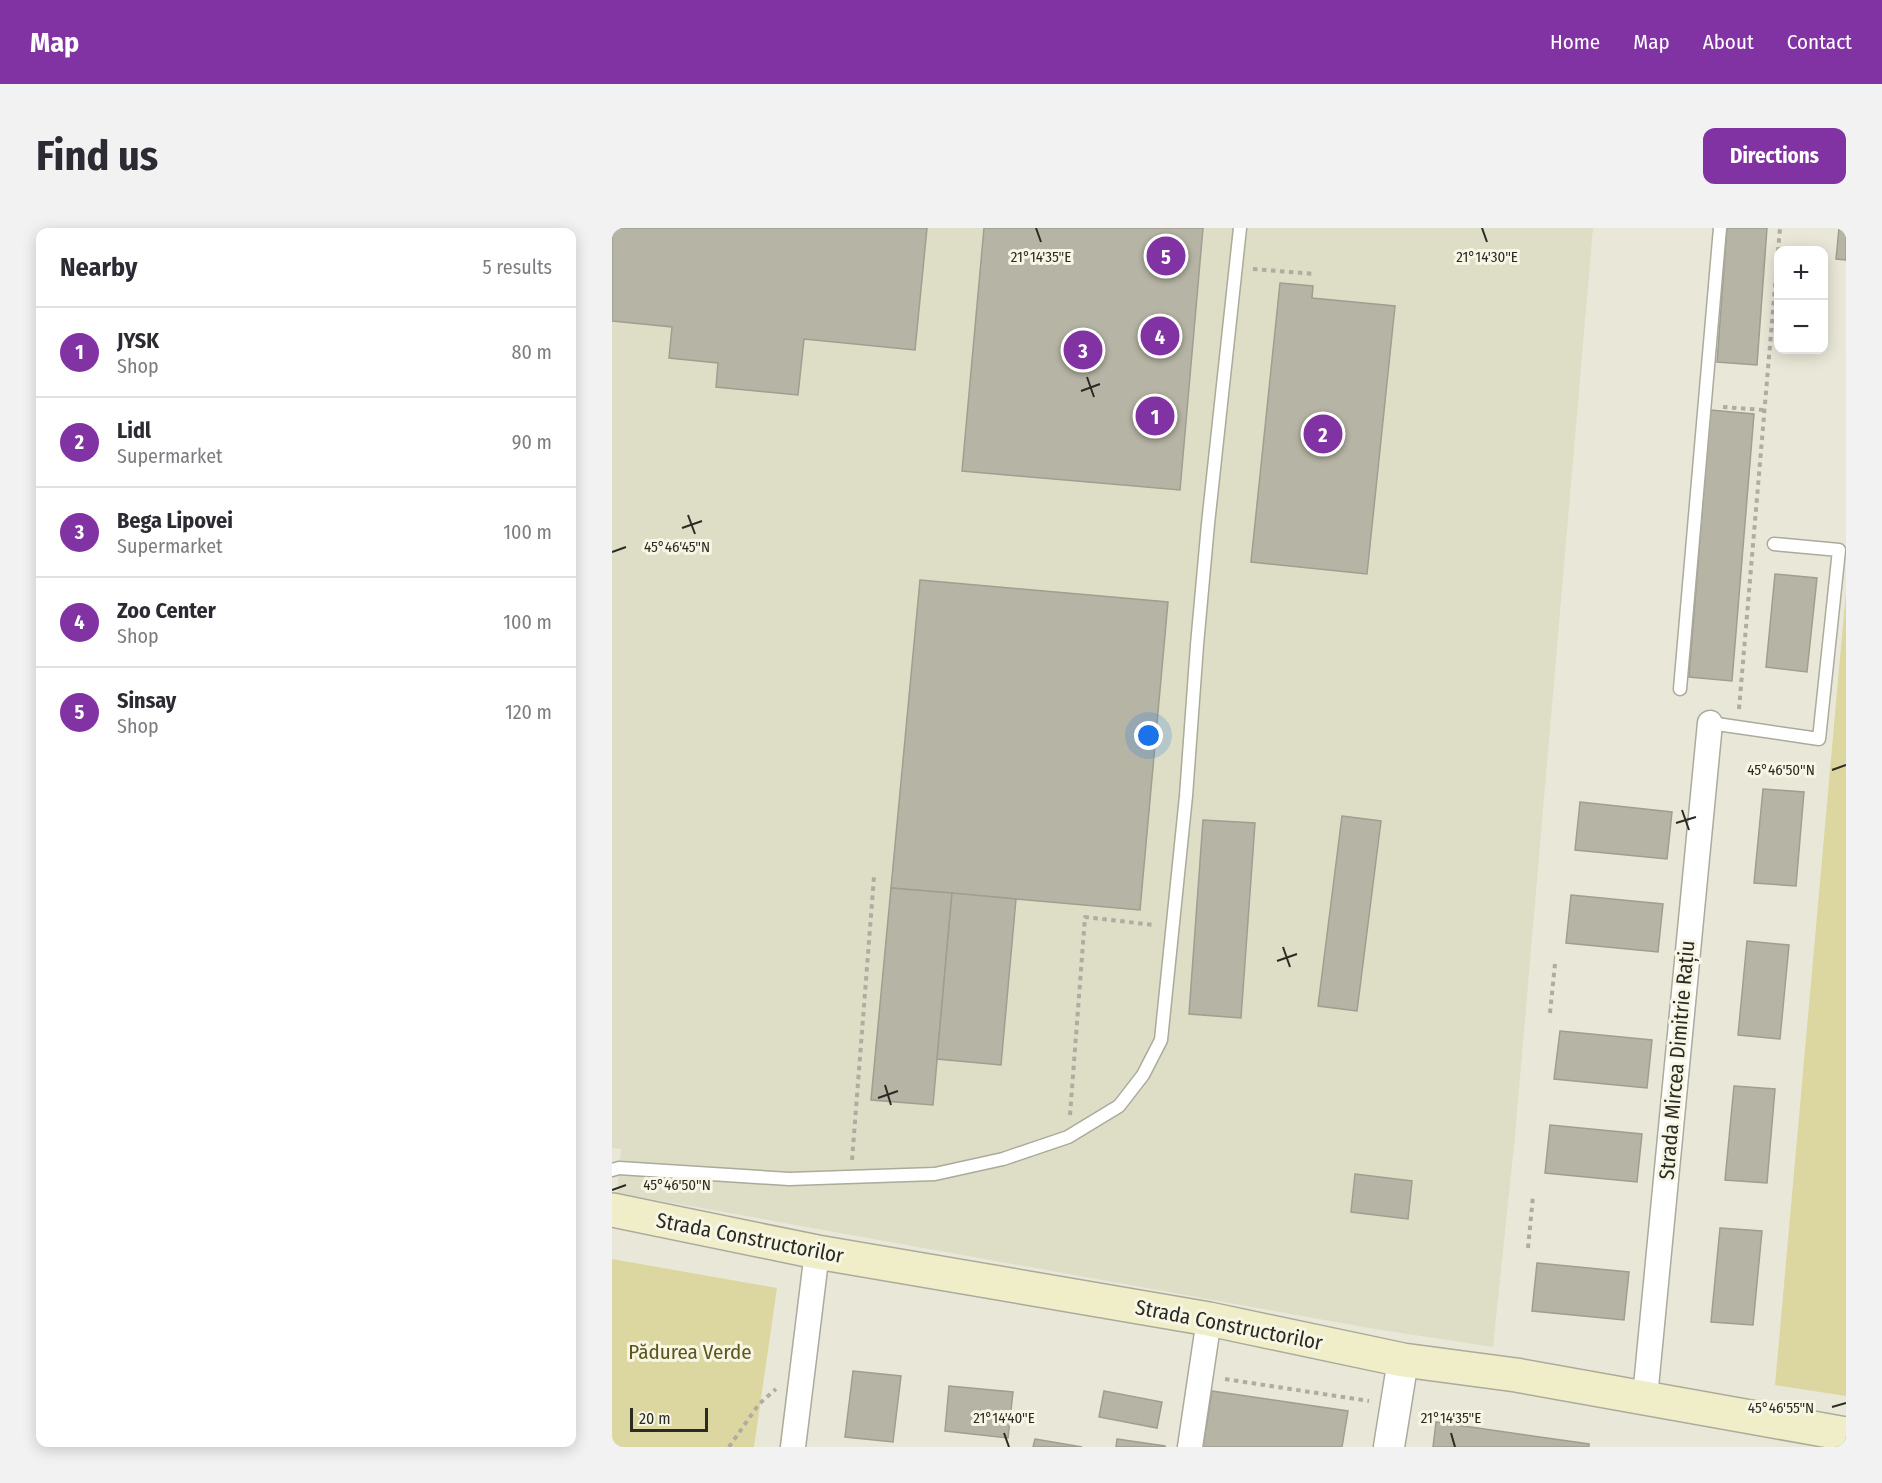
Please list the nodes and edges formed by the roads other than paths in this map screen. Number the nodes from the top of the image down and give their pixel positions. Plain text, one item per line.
1 (1240, 228) edge
2 (1720, 228) edge
3 (1774, 544) dead end
4 (1680, 689) dead end
5 (1710, 723) joint
6 (612, 1170) edge
7 (612, 1210) edge
8 (817, 1252) junction
9 (1209, 1319) junction
10 (1402, 1360) junction
11 (1645, 1397) junction
12 (1846, 1434) edge
13 (793, 1447) edge
14 (1190, 1447) edge
15 (1389, 1447) edge

1 - 6 lane
2 - 4 lane
3 - 5 lane
5 - 11 street, Strada Mircea Dimitrie Rațiu
7 - 8 main road, Strada Constructorilor
8 - 9 main road, Strada Constructorilor
8 - 13 street
9 - 10 main road, Strada Constructorilor
9 - 14 street
10 - 11 main road, Strada Constructorilor
10 - 15 street
11 - 12 main road, Strada Constructorilor

